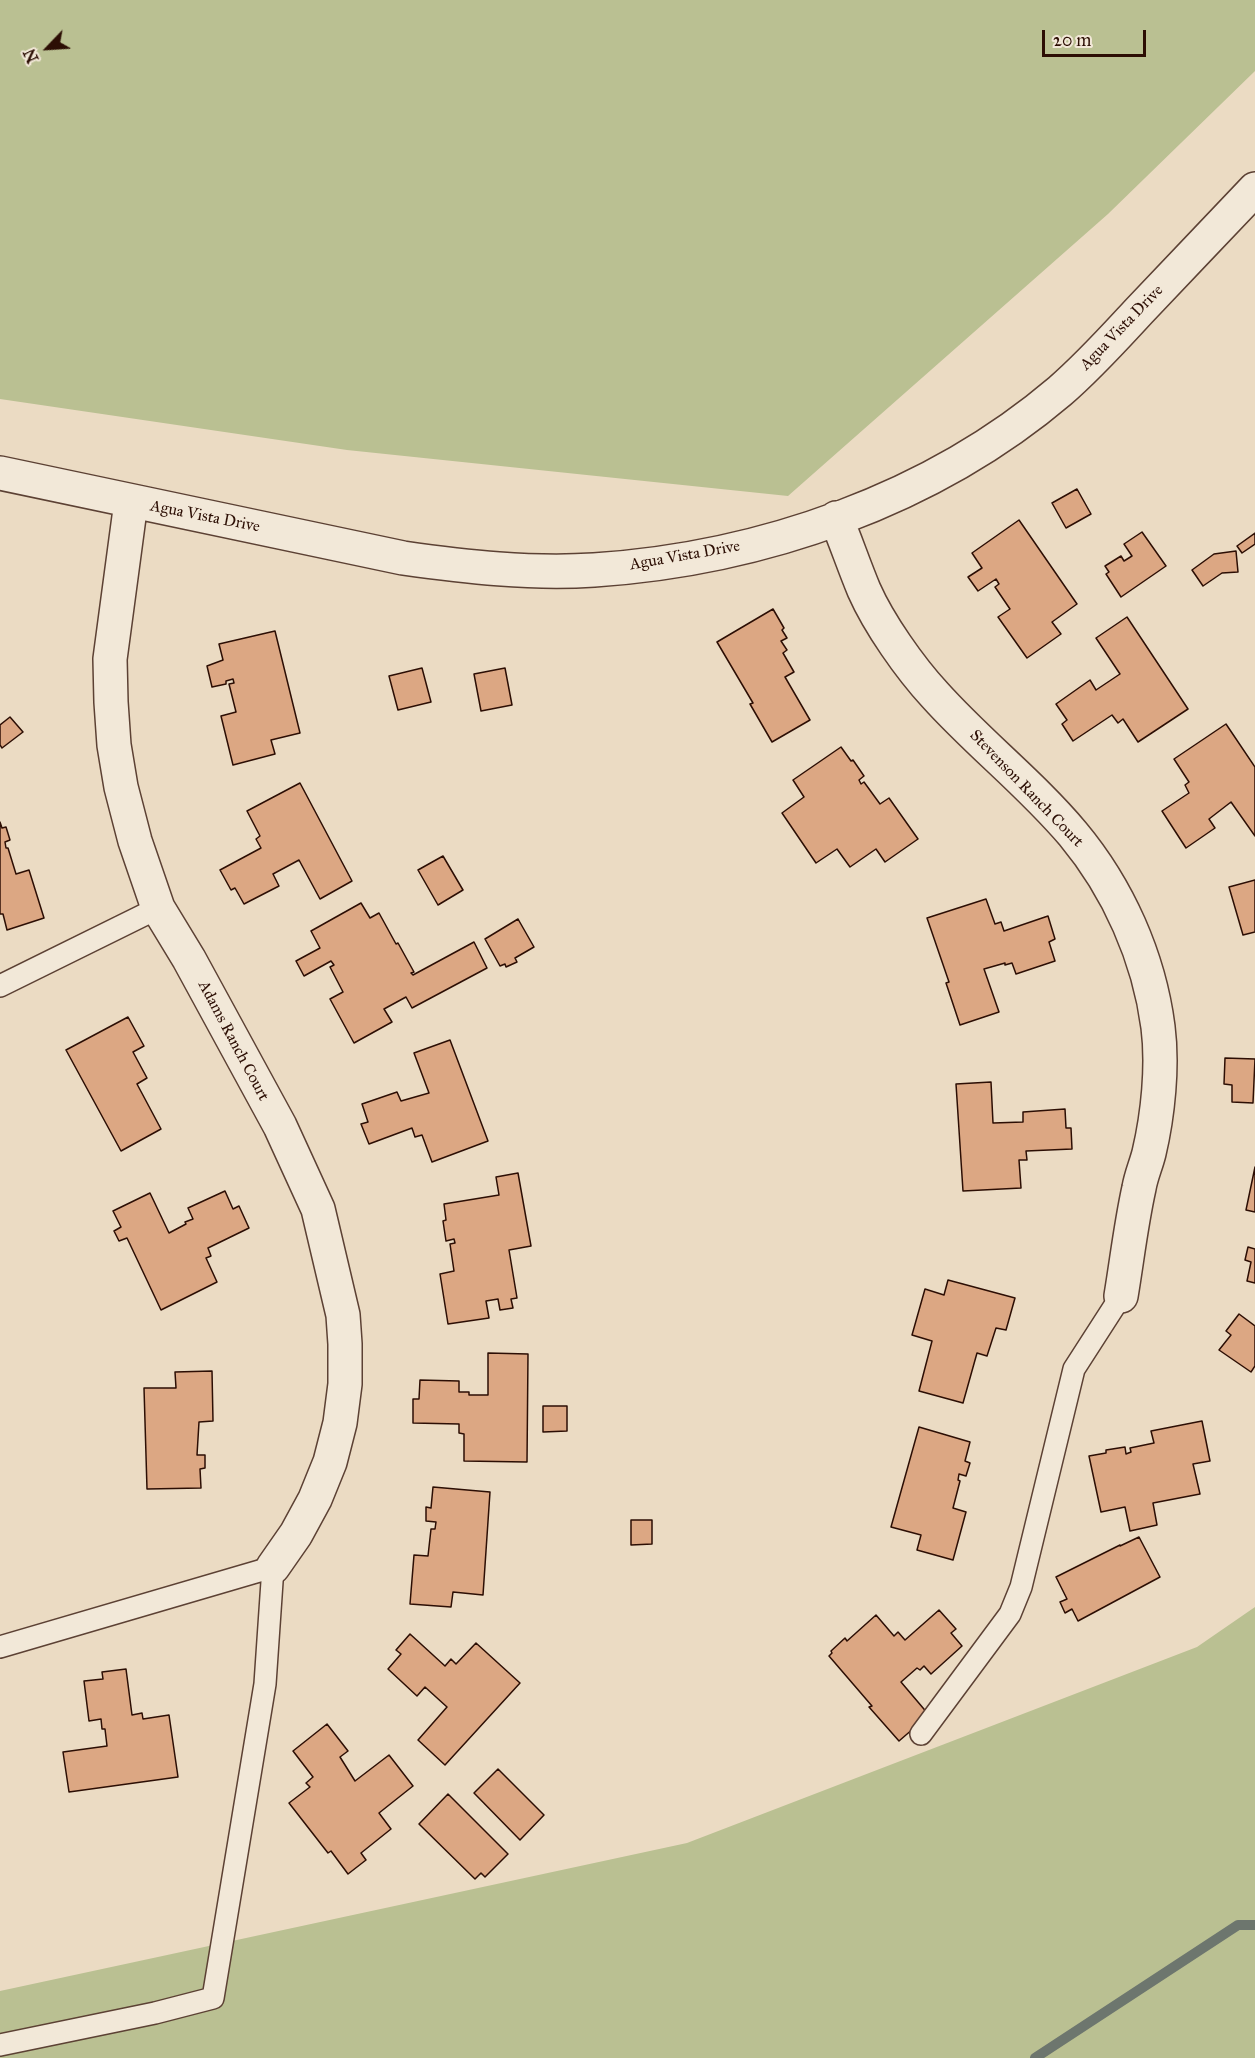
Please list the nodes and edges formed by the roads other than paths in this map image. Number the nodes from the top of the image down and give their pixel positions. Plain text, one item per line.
1 (1255, 189) edge
2 (0, 473) edge
3 (131, 502) junction
4 (836, 518) junction
5 (158, 908) junction
6 (0, 986) edge
7 (1121, 1296) joint
8 (273, 1567) junction
9 (0, 1647) edge
10 (921, 1734) dead end
11 (0, 2045) edge

1 - 4 street, Agua Vista Drive
2 - 3 street, Agua Vista Drive
3 - 4 street, Agua Vista Drive
3 - 5 street, Adams Ranch Court
4 - 7 street, Stevenson Ranch Court
5 - 6 lane
5 - 8 street, Adams Ranch Court
7 - 10 lane
8 - 9 lane
8 - 11 lane

